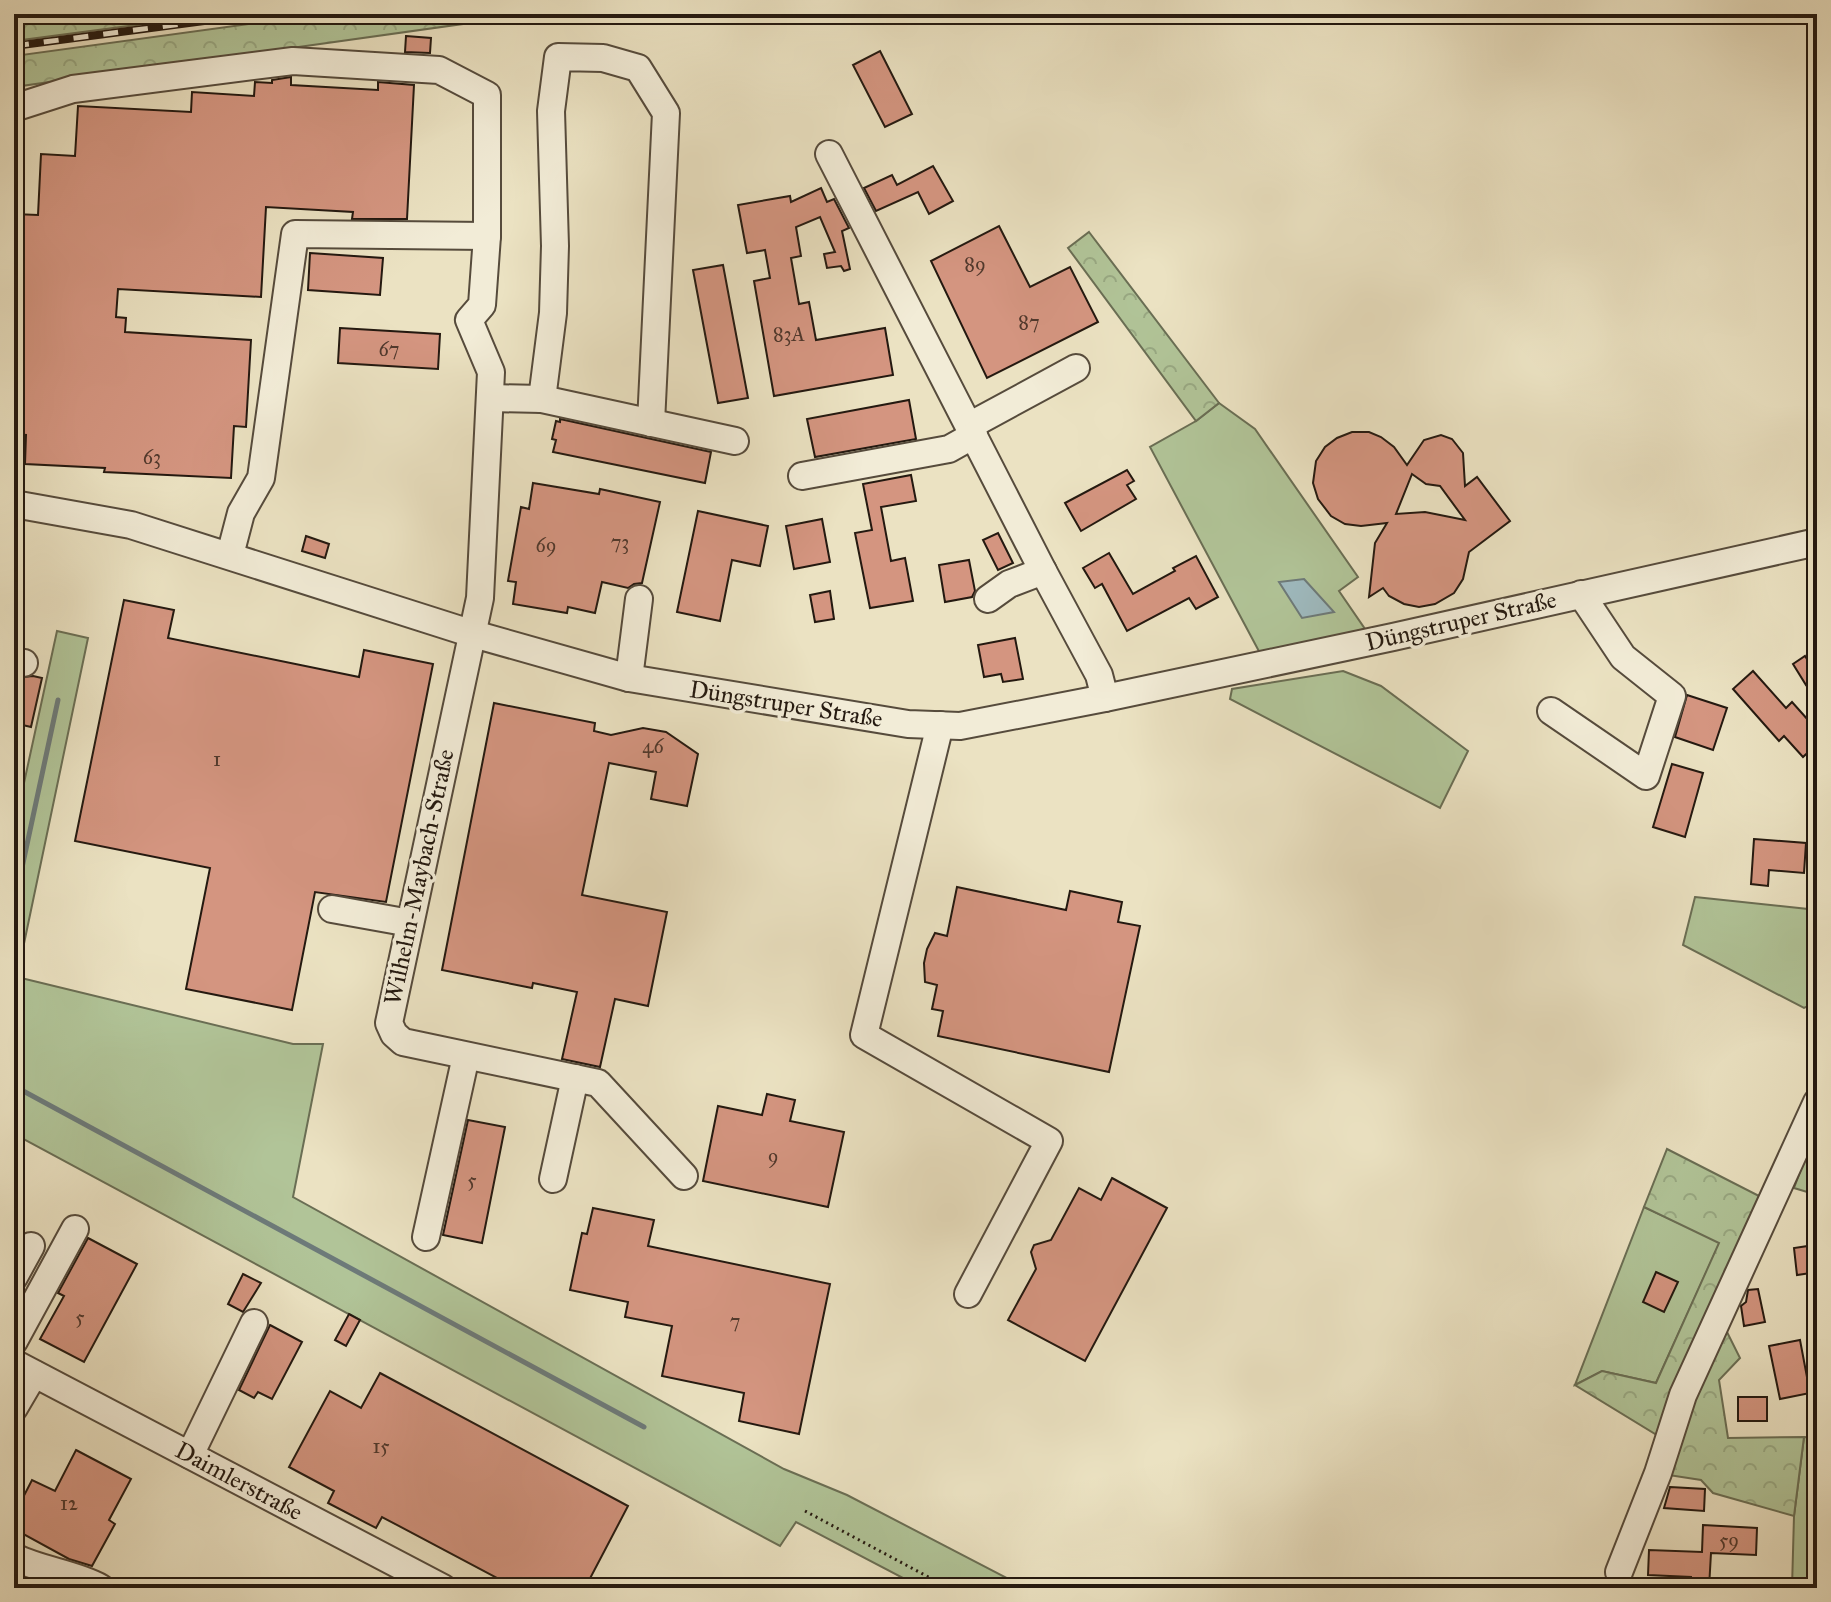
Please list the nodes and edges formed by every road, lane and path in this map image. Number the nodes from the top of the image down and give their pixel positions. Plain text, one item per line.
1 (14, 108) edge
2 (829, 154) dead end
3 (487, 236) junction
4 (1076, 368) dead end
5 (490, 398) junction
6 (542, 399) junction
7 (651, 423) junction
8 (972, 431) junction
9 (735, 441) dead end
10 (802, 476) dead end
11 (14, 504) edge
12 (1817, 542) edge
13 (230, 555) junction
14 (1043, 571) junction
15 (1581, 594) junction
16 (639, 599) dead end
17 (988, 599) dead end
18 (470, 633) junction
19 (629, 678) junction
20 (1105, 698) junction
21 (1551, 711) dead end
22 (940, 725) junction
23 (332, 909) dead end
24 (410, 923) junction
25 (466, 1056) junction
26 (575, 1078) junction
27 (1817, 1102) edge
28 (684, 1176) dead end
29 (553, 1179) dead end
30 (75, 1229) dead end
31 (426, 1237) dead end
32 (31, 1246) dead end
33 (14, 1277) edge
34 (968, 1294) dead end
35 (254, 1323) dead end
36 (14, 1341) edge
37 (24, 1368) edge
38 (14, 1408) edge
39 (190, 1455) junction
40 (805, 1511) dead end
41 (14, 1557) edge
42 (1619, 1572) dead end
43 (101, 1588) edge
44 (443, 1588) edge
45 (949, 1588) edge

1 - 3 street
2 - 8 street
3 - 5 street
3 - 13 street
4 - 8 street
5 - 6 street
5 - 18 street
6 - 7 street
6 - 7 street
7 - 9 street
8 - 10 street
8 - 14 street
11 - 13 street, Düngstruper Straße
12 - 15 street, Düngstruper Straße
13 - 18 street, Düngstruper Straße
14 - 17 street
14 - 20 street
15 - 20 street, Düngstruper Straße
15 - 21 street
16 - 19 street
18 - 19 street, Düngstruper Straße
18 - 24 street, Wilhelm-Maybach-Straße
19 - 22 street, Düngstruper Straße
20 - 22 street, Düngstruper Straße
22 - 34 street
23 - 24 street
24 - 25 street, Wilhelm-Maybach-Straße
25 - 26 street, Wilhelm-Maybach-Straße
25 - 31 street
26 - 28 street, Wilhelm-Maybach-Straße
26 - 29 street
27 - 42 street
30 - 36 street
32 - 33 street
35 - 39 street
37 - 38 street, Daimlerstraße
37 - 39 street, Daimlerstraße
39 - 44 street, Daimlerstraße
40 - 45 path
41 - 43 street

